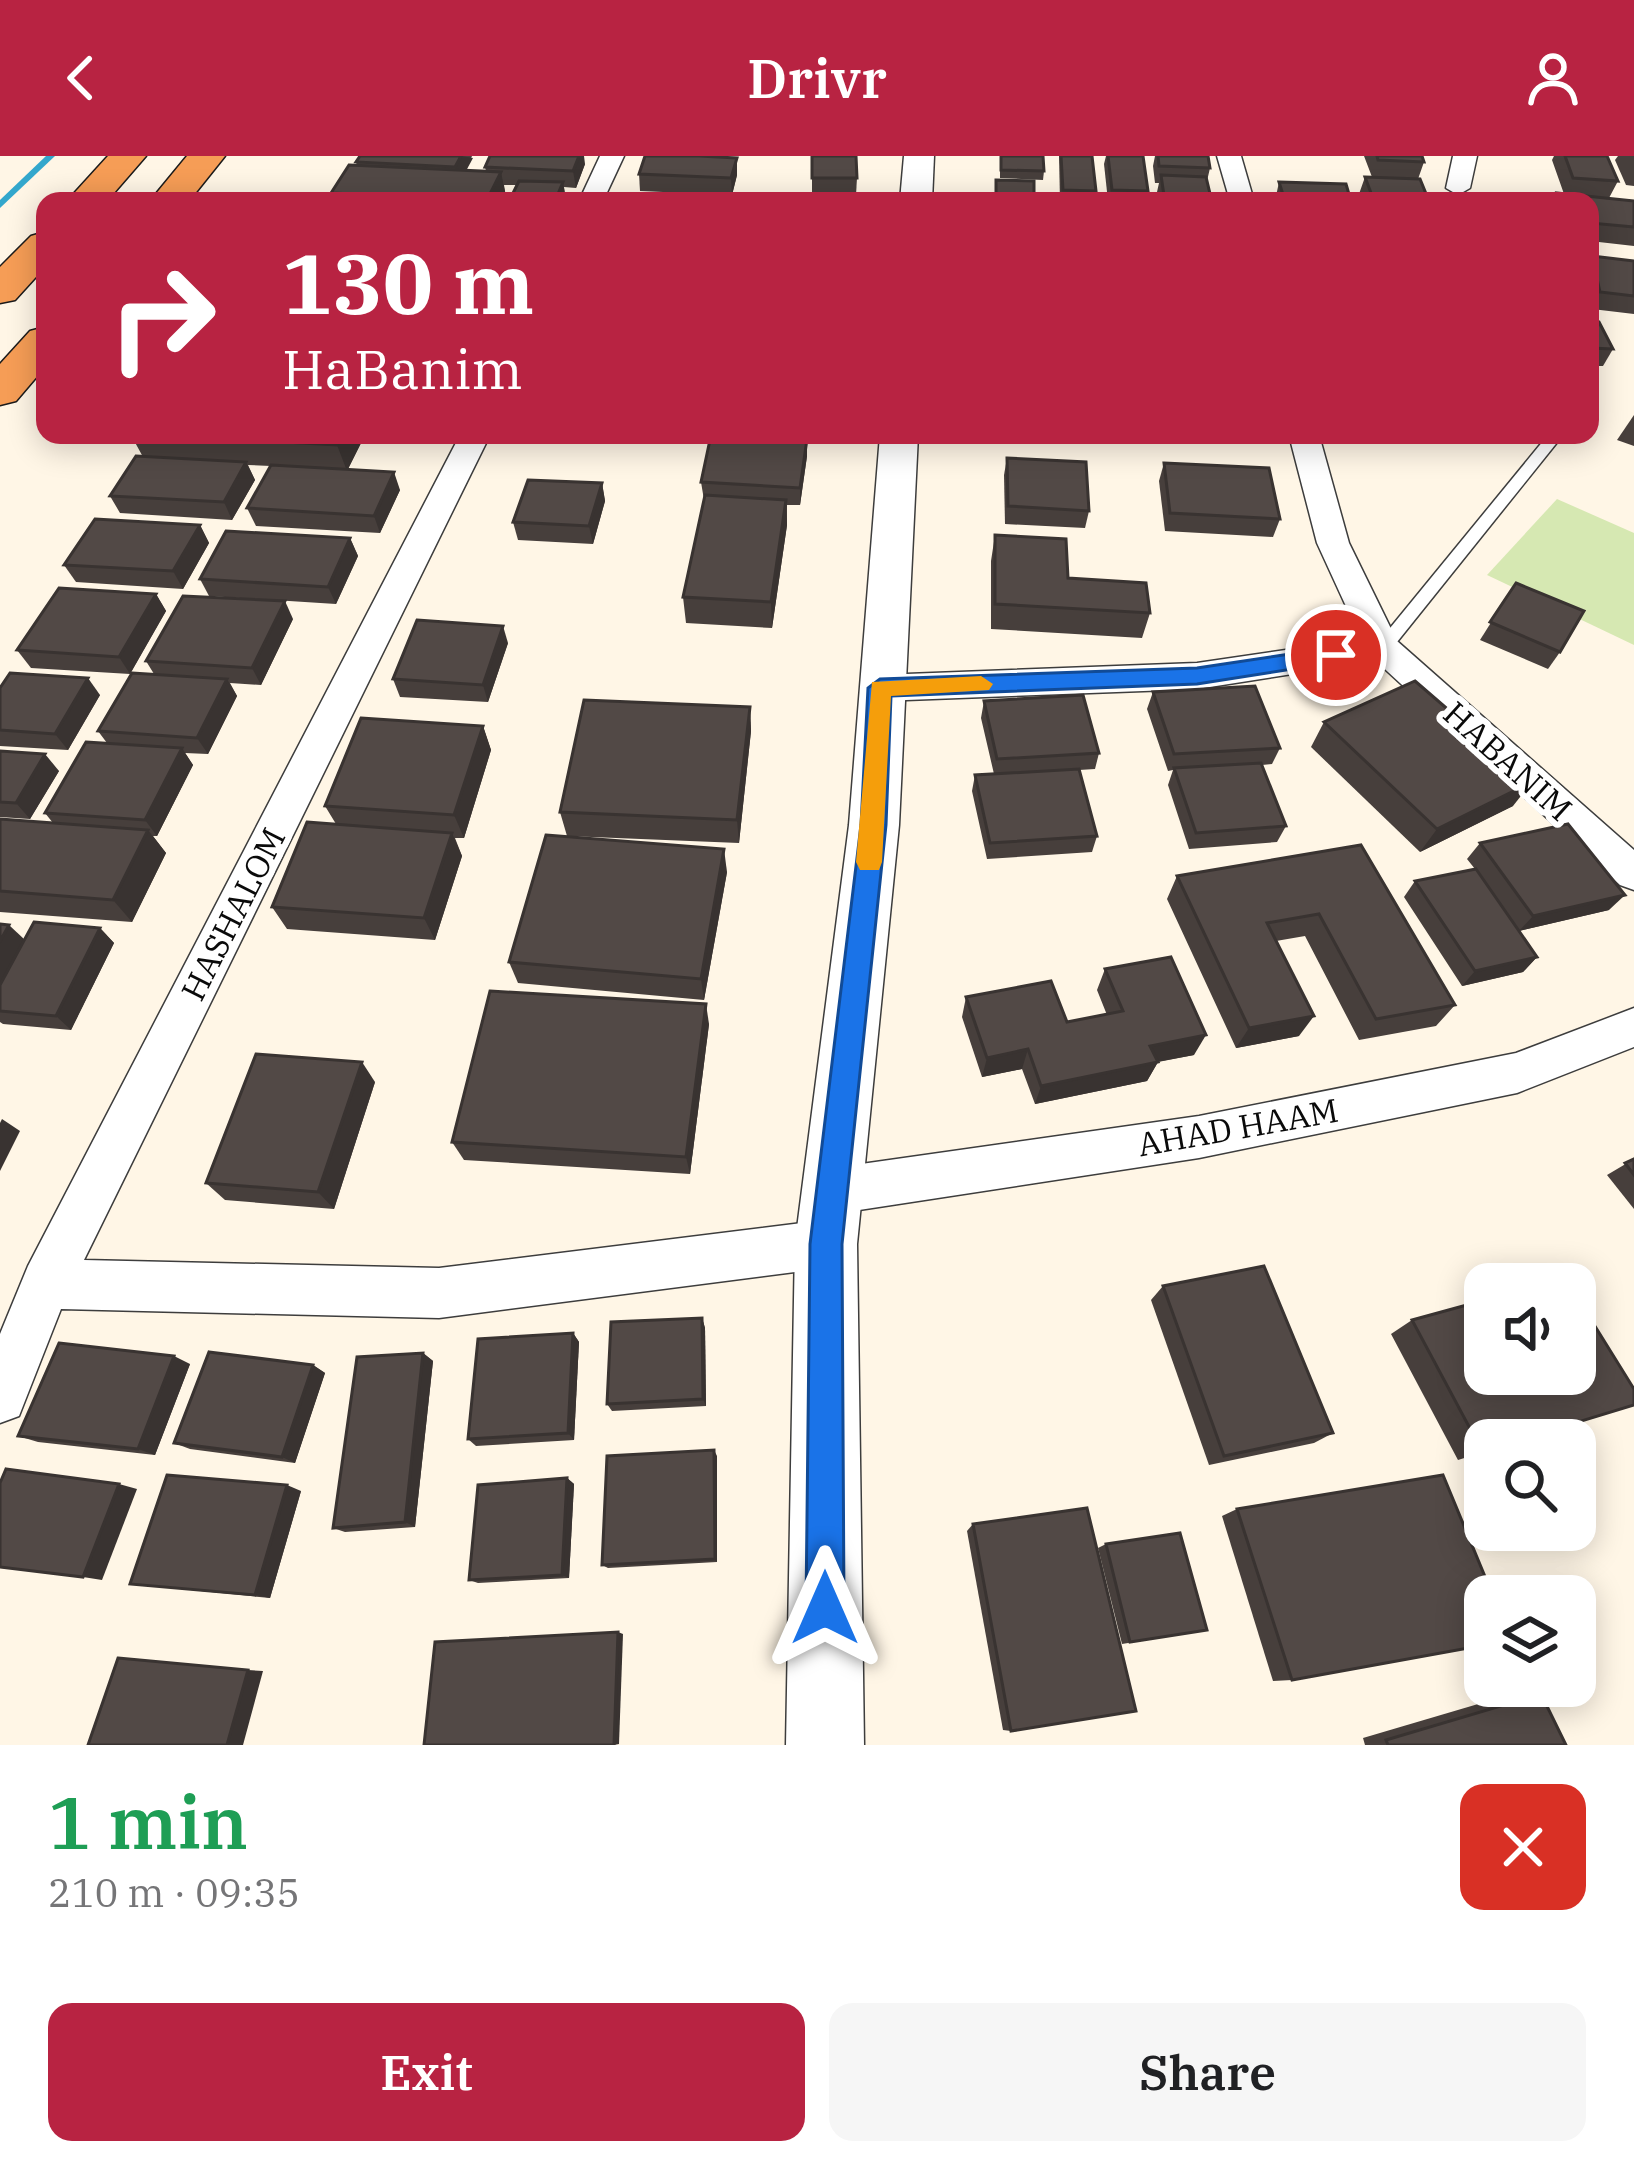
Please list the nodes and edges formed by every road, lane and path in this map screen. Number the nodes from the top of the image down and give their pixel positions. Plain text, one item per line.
1 (128, 156) edge
2 (207, 156) edge
3 (612, 156) edge
4 (919, 156) edge
5 (1229, 156) edge
6 (1466, 156) edge
7 (1458, 188) dead end
8 (94, 192) edge
9 (177, 192) edge
10 (595, 192) edge
11 (917, 192) edge
12 (1239, 192) edge
13 (36, 254) edge
14 (0, 292) edge
15 (36, 346) edge
16 (36, 348) edge
17 (0, 381) edge
18 (0, 391) edge
19 (470, 444) edge
20 (897, 444) edge
21 (1306, 444) edge
22 (1549, 444) edge
23 (1382, 648) junction
24 (880, 688) junction
25 (1634, 874) edge
26 (1634, 1027) edge
27 (830, 1218) junction
28 (46, 1284) junction
29 (0, 1397) edge
30 (824, 1745) edge

1 - 8 highway
2 - 9 highway
3 - 10 street
4 - 11 street
5 - 12 street
6 - 7 street
13 - 14 highway
15 - 17 highway
16 - 18 highway
19 - 28 street, HASHALOM
20 - 24 street
21 - 23 street, HABANIM
22 - 23 lane
23 - 24 street
23 - 25 street, HABANIM
24 - 27 street
26 - 27 street, AHAD HAAM
27 - 28 street, AHAD HAAM
27 - 30 street
28 - 29 street, HASHALOM

